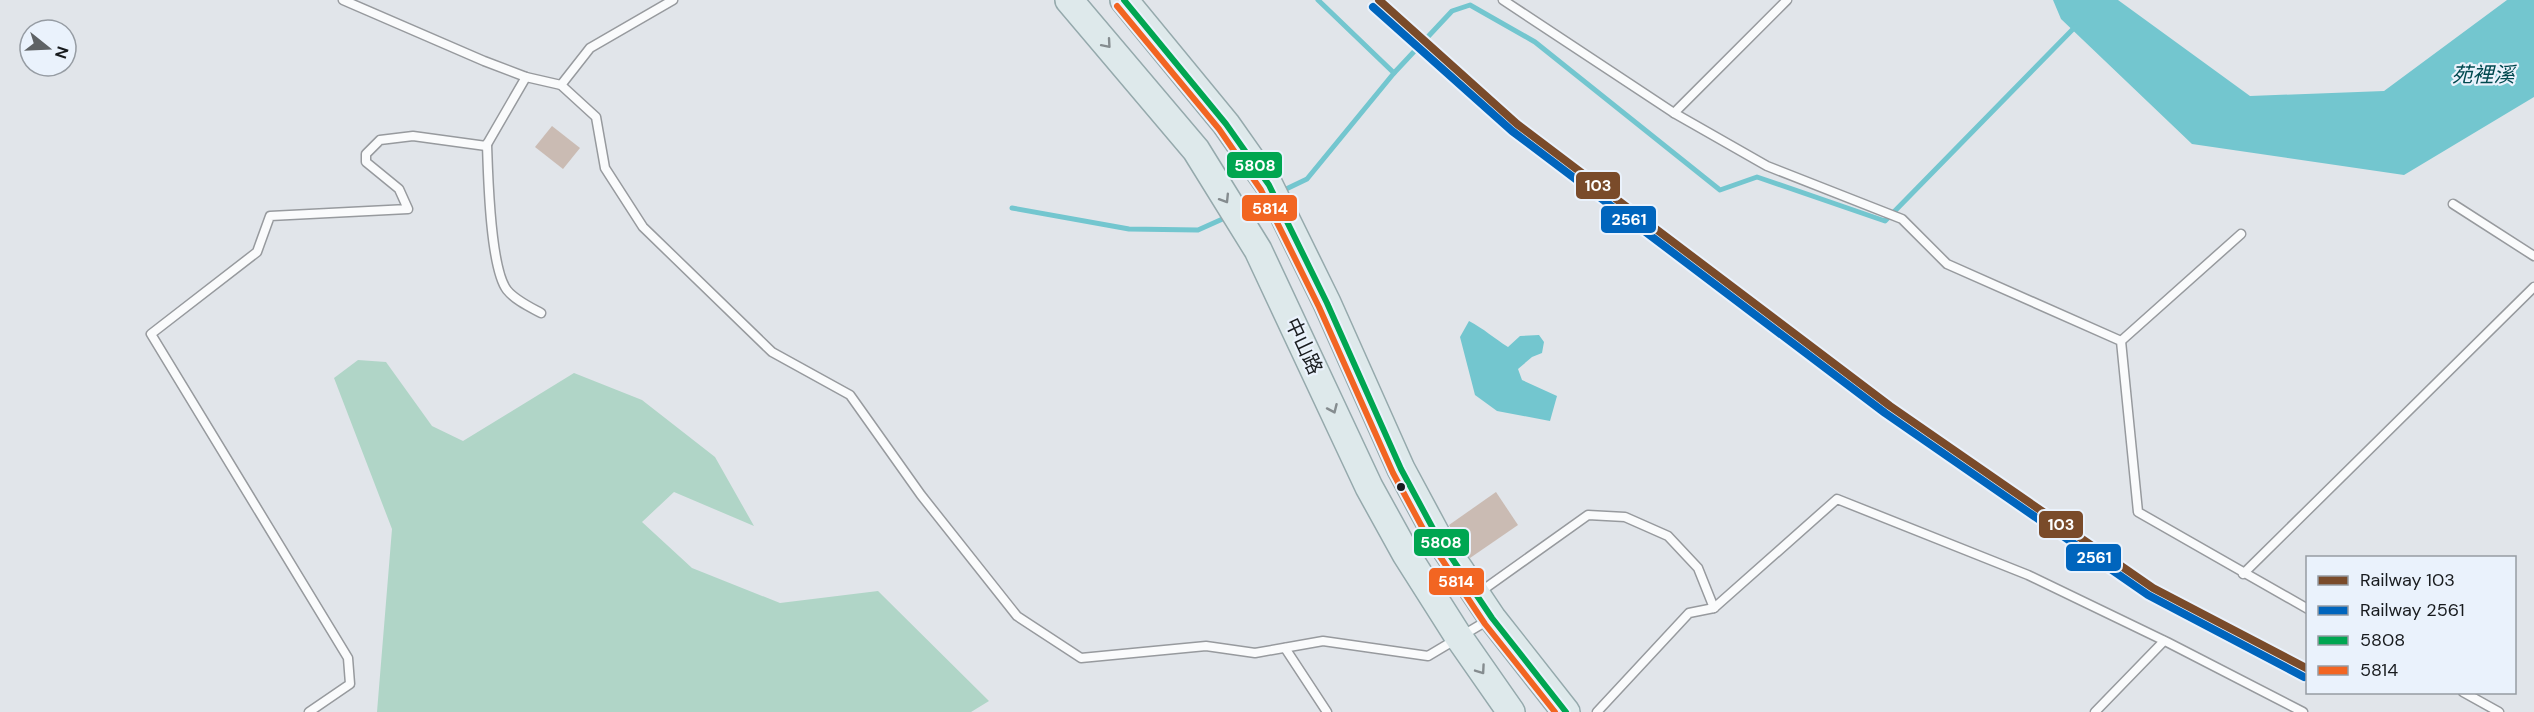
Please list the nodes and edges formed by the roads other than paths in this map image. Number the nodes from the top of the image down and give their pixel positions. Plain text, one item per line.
1 (343, 0) edge
2 (672, 0) edge
3 (1069, 0) edge
4 (1124, 0) edge
5 (1503, 0) edge
6 (1787, 0) edge
7 (526, 77) junction
8 (561, 86) junction
9 (1674, 113) junction
10 (487, 144) junction
11 (2453, 204) dead end
12 (2241, 234) dead end
13 (2534, 256) edge
14 (2534, 287) edge
15 (541, 313) dead end
16 (2121, 341) junction
17 (1401, 469) junction
18 (1369, 487) junction
19 (2243, 574) junction
20 (1477, 594) junction
21 (1714, 608) junction
22 (2306, 608) edge
23 (1492, 618) junction
24 (1458, 636) junction
25 (2164, 640) junction
26 (1285, 648) junction
27 (2465, 694) edge
28 (309, 712) edge
29 (1327, 712) edge
30 (1510, 712) edge
31 (1566, 712) edge
32 (1597, 712) edge
33 (2095, 712) edge
34 (2303, 712) edge
35 (2499, 712) edge

1 - 7 lane
2 - 8 lane
3 -> 18 main road, 中山路
4 - 17 main road, 中山路
5 - 9 lane
6 - 9 lane
7 - 8 lane
7 - 10 lane
8 - 26 lane
9 - 16 lane
10 - 15 lane
10 - 28 lane
11 - 13 lane
12 - 16 lane
14 - 19 lane
16 - 19 lane
17 - 18 main road
17 - 20 main road, 中山路
18 - 24 main road, 中山路
19 - 22 lane
20 - 21 lane
20 - 23 main road, 中山路
21 - 25 lane
21 - 32 lane
23 - 24 lane
23 - 31 main road, 中山路
24 - 26 lane
24 -> 30 main road, 中山路
25 - 33 lane
25 - 34 lane
26 - 29 lane
27 - 35 lane

